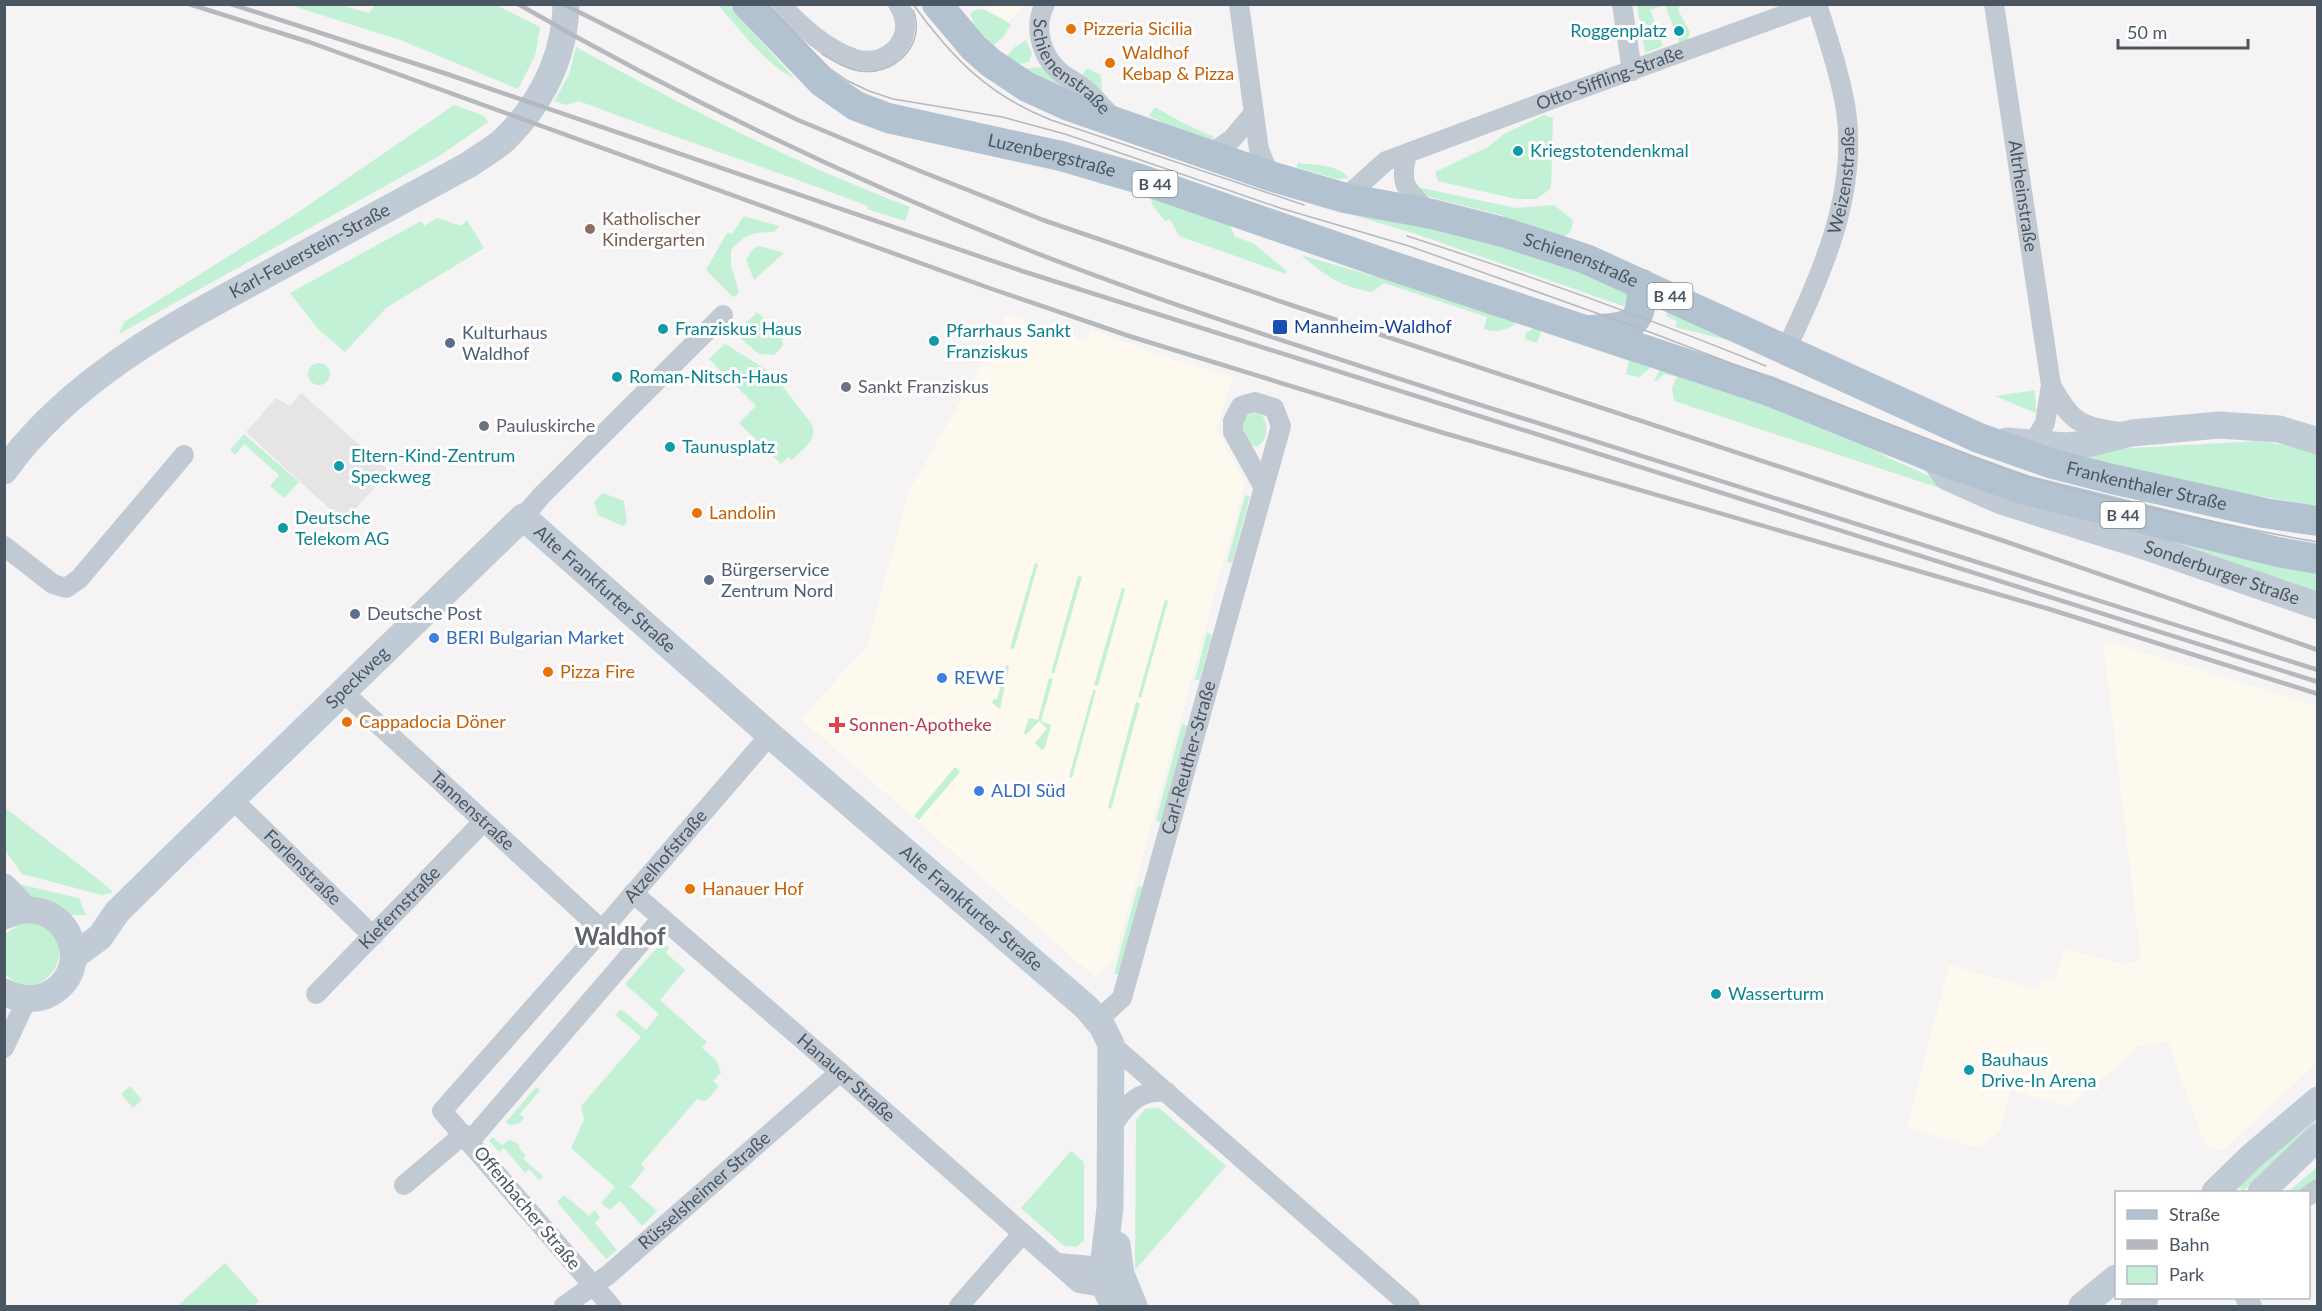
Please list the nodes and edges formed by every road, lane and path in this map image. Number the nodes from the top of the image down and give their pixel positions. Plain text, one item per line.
1 (566, 4) edge
2 (747, 4) edge
3 (780, 4) edge
4 (898, 4) edge
5 (937, 4) edge
6 (1622, 4) edge
7 (1816, 4) edge
8 (1994, 4) edge
9 (1245, 6) edge
10 (1043, 7) edge
11 (1632, 71) junction
12 (1254, 113) junction
13 (1114, 120) junction
14 (1407, 154) junction
15 (1209, 155) junction
16 (1270, 176) junction
17 (1345, 198) junction
18 (1431, 214) junction
19 (1642, 284) junction
20 (723, 315) dead end
21 (1587, 331) junction
22 (1786, 350) junction
23 (2051, 385) junction
24 (2132, 433) junction
25 (1979, 438) junction
26 (2318, 441) edge
27 (2033, 444) junction
28 (184, 455) dead end
29 (1932, 457) junction
30 (4, 471) edge
31 (1263, 486) dead end
32 (523, 517) junction
33 (2318, 521) edge
34 (4, 546) edge
35 (2318, 559) edge
36 (2318, 606) edge
37 (342, 691) junction
38 (770, 735) junction
39 (232, 800) junction
40 (483, 822) junction
41 (4, 887) edge
42 (633, 893) junction
43 (117, 912) junction
44 (15, 913) edge
45 (662, 918) junction
46 (63, 926) junction
47 (602, 930) junction
48 (372, 936) junction
49 (74, 956) junction
50 (316, 994) dead end
51 (16, 996) edge
52 (1098, 1020) junction
53 (1111, 1044) junction
54 (4, 1048) edge
55 (840, 1072) junction
56 (1167, 1092) junction
57 (2318, 1100) edge
58 (442, 1110) joint
59 (1111, 1127) junction
60 (467, 1137) junction
61 (2318, 1137) edge
62 (404, 1185) dead end
63 (2216, 1191) edge
64 (2262, 1191) edge
65 (1023, 1233) junction
66 (2115, 1279) edge
67 (1111, 1284) edge
68 (593, 1285) junction
69 (564, 1306) edge
70 (611, 1306) edge
71 (959, 1306) edge
72 (1134, 1306) edge
73 (1410, 1306) edge
74 (2082, 1306) edge

1 - 30 street, Karl-Feuerstein-Straße
2 - 21 main road, Luzenbergstraße / B 44
3 - 4 street
5 - 13 main road, Schienenstraße / B 44
6 - 11 street
7 - 11 street, Otto-Siffling-Straße
7 - 22 street, Weizenstraße
8 - 23 street, Altrheinstraße
9 - 12 street
10 - 13 street, Schienenstraße
11 - 14 street, Otto-Siffling-Straße
12 - 15 street
12 - 16 street
13 - 15 main road, Schienenstraße / B 44
14 - 17 street, Otto-Siffling-Straße
14 - 18 street
15 - 16 main road, Schienenstraße / B 44
16 - 17 main road, Schienenstraße / B 44
17 - 18 main road, Schienenstraße / B 44
18 - 19 main road, Schienenstraße / B 44
19 - 21 main road, B 44
19 - 22 main road, Schienenstraße / B 44
20 - 32 street, Speckweg
21 - 29 main road, B 44
22 - 25 main road, Schienenstraße / B 44
23 - 24 street, Altrheinstraße
23 - 27 street, Altrheinstraße
24 - 26 street
24 - 27 street, Schienenstraße
25 - 27 street, Schienenstraße
25 - 33 main road, Frankenthaler Straße / B 44
28 - 34 street
29 - 35 main road, Frankenthaler Straße / B 44
29 - 36 street, Sonderburger Straße
31 - 52 street, Carl-Reuther-Straße
32 - 37 street, Speckweg
32 - 38 street, Alte Frankfurter Straße
37 - 39 street, Speckweg
37 - 40 street, Tannenstraße
38 - 42 street, Atzelhofstraße
38 - 52 street, Alte Frankfurter Straße
39 - 43 street, Speckweg
39 - 48 street, Forlenstraße
40 - 47 street, Tannenstraße
40 - 48 street, Kiefernstraße
41 - 44 street
42 - 45 street, Hanauer Straße
42 - 47 street, Atzelhofstraße
43 - 46 street, Speckweg
43 - 49 street, Speckweg
44 - 46 street
45 - 55 street, Hanauer Straße
45 - 60 street, Atzelhofstraße
46 - 49 street
47 - 58 street, Atzelhofstraße
48 - 50 street, Kiefernstraße
49 - 51 street
51 - 54 street
52 - 53 street, Alte Frankfurter Straße
53 - 56 street, Alte Frankfurter Straße
53 - 59 street
55 - 65 street, Hanauer Straße
55 - 68 street, Rüsselsheimer Straße
56 - 59 street
56 - 73 street, Alte Frankfurter Straße
57 - 63 street
58 - 60 street, Offenbacher Straße
59 - 67 street
60 - 62 street, Atzelhofstraße
60 - 68 street, Offenbacher Straße
61 - 64 street
65 - 67 street, Hanauer Straße
65 - 71 street
66 - 74 street
67 - 72 street
68 - 69 street, Rüsselsheimer Straße
68 - 70 street, Offenbacher Straße

